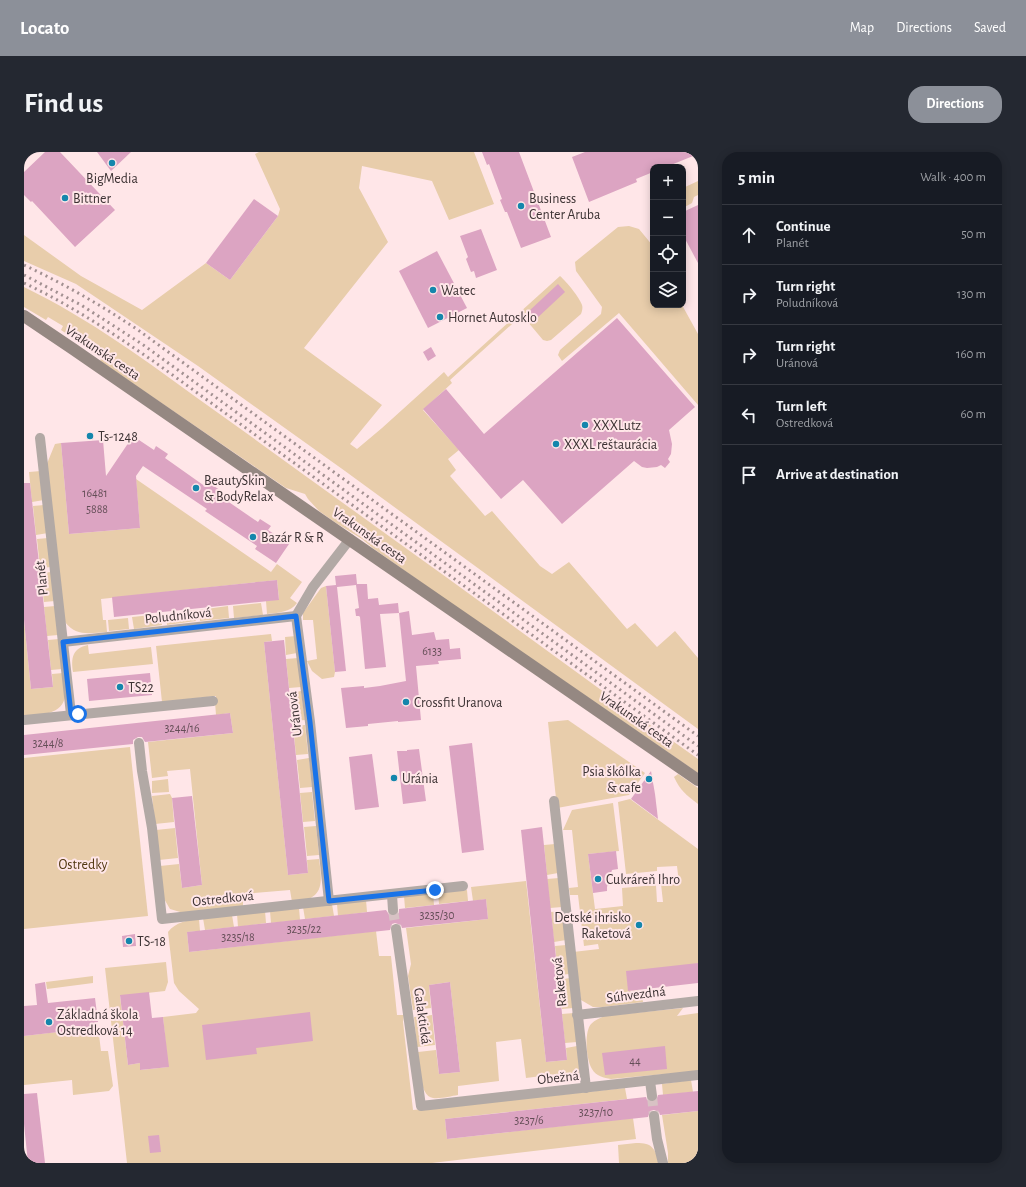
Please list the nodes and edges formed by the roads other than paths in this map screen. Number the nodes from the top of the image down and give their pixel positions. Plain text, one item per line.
1 (24, 316) edge
2 (40, 438) dead end
3 (350, 540) junction
4 (296, 616) junction
5 (63, 642) junction
6 (213, 700) dead end
7 (71, 714) junction
8 (24, 720) edge
9 (139, 743) dead end
10 (698, 780) edge
11 (554, 801) dead end
12 (463, 886) dead end
13 (392, 895) junction
14 (329, 901) junction
15 (393, 910) tunnel mouth
16 (396, 929) tunnel mouth
17 (698, 1001) edge
18 (577, 1015) junction
19 (698, 1075) edge
20 (650, 1081) junction
21 (586, 1088) junction
22 (652, 1096) tunnel mouth
23 (421, 1106) joint
24 (654, 1116) tunnel mouth
25 (663, 1163) edge

1 - 3 main road, Vrakunská cesta
2 - 5 street, Planét
3 - 4 street
3 - 10 main road, Vrakunská cesta
4 - 5 street, Poludníková
4 - 14 street, Uránová
5 - 7 street, Planét
6 - 7 street
7 - 8 street
9 - 14 street, Ostredková
11 - 18 street, Raketová
12 - 13 street, Ostredková
13 - 14 street, Ostredková
13 - 15 street
16 - 23 street, Galaktická
17 - 18 street, Súhvezdná
18 - 21 street, Raketová
19 - 20 street, Obežná
20 - 21 street, Obežná
20 - 22 street
21 - 23 street, Obežná
24 - 25 street

